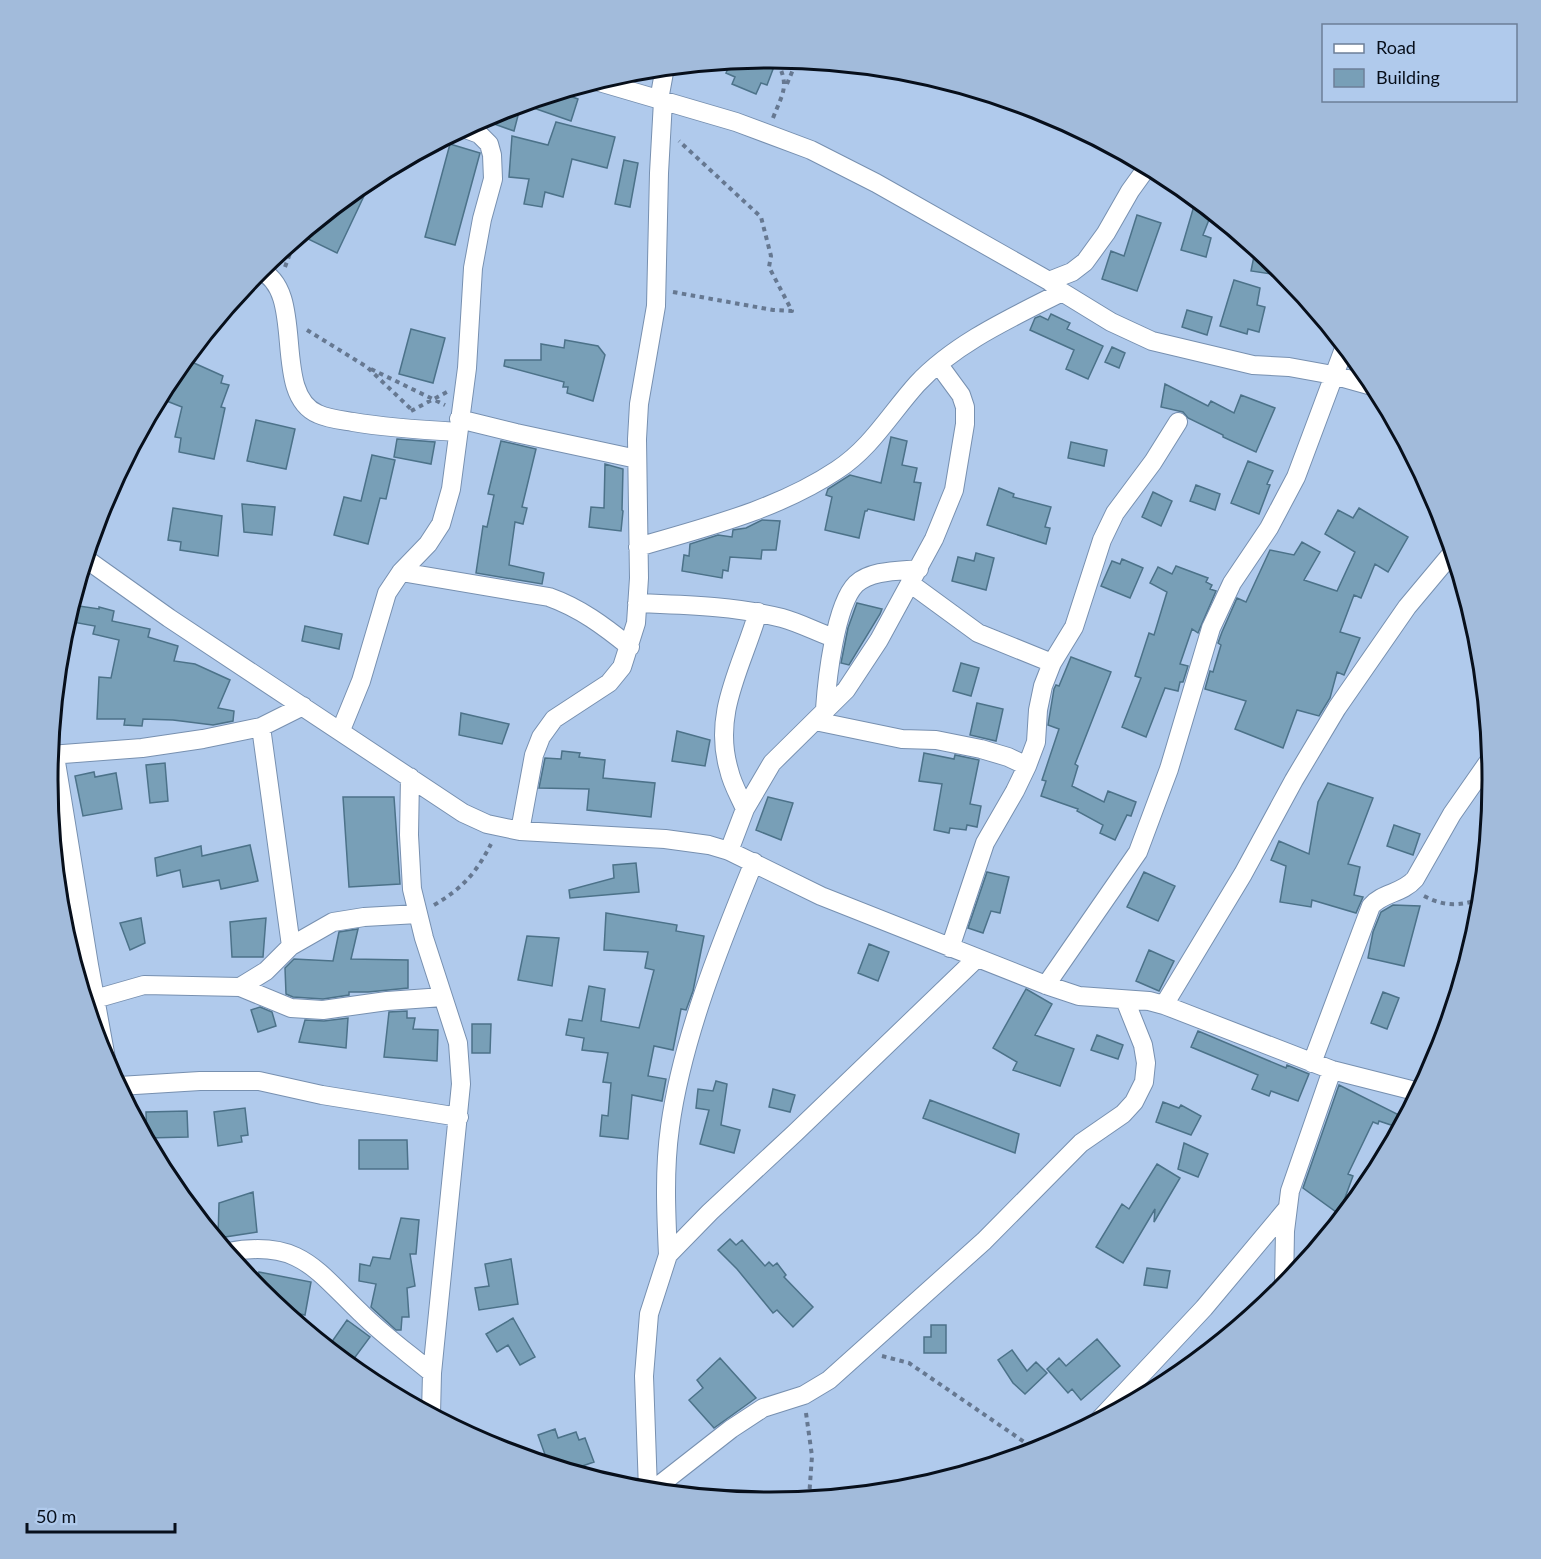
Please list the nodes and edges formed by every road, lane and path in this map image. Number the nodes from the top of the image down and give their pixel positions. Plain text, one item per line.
1 (780, 68) edge
2 (793, 68) edge
3 (664, 76) edge
4 (612, 86) edge
5 (785, 87) junction
6 (661, 101) junction
7 (766, 132) junction
8 (475, 133) edge
9 (675, 137) dead end
10 (1143, 173) edge
11 (290, 254) edge
12 (268, 275) edge
13 (279, 286) junction
14 (1055, 287) junction
15 (664, 290) dead end
16 (286, 317) junction
17 (1341, 355) edge
18 (939, 365) junction
19 (367, 367) junction
20 (1333, 375) junction
21 (1362, 383) edge
22 (464, 386) junction
23 (433, 398) junction
24 (412, 410) junction
25 (1178, 422) dead end
26 (458, 426) junction
27 (393, 427) junction
28 (637, 459) junction
29 (638, 547) junction
30 (1447, 559) edge
31 (92, 563) edge
32 (401, 572) junction
33 (915, 577) junction
34 (637, 603) junction
35 (758, 612) junction
36 (834, 638) junction
37 (630, 647) junction
38 (1052, 663) junction
39 (303, 706) junction
40 (820, 715) junction
41 (261, 727) junction
42 (341, 730) junction
43 (59, 755) edge
44 (1027, 766) junction
45 (1482, 771) edge
46 (410, 777) junction
47 (58, 785) edge
48 (745, 809) junction
49 (499, 827) junction
50 (520, 831) junction
51 (729, 851) junction
52 (754, 862) junction
53 (1408, 887) junction
54 (1471, 902) edge
55 (418, 914) junction
56 (291, 946) junction
57 (950, 948) junction
58 (977, 958) junction
59 (1046, 985) junction
60 (240, 987) junction
61 (443, 998) junction
62 (95, 999) junction
63 (1125, 1000) junction
64 (1164, 1005) junction
65 (97, 1011) edge
66 (1312, 1063) junction
67 (1332, 1070) junction
68 (128, 1085) edge
69 (1411, 1090) edge
70 (459, 1117) junction
71 (1286, 1210) junction
72 (236, 1251) edge
73 (668, 1255) junction
74 (1284, 1272) edge
75 (875, 1357) dead end
76 (432, 1373) junction
77 (804, 1395) junction
78 (1117, 1401) edge
79 (431, 1405) edge
80 (1026, 1443) edge
81 (648, 1480) edge
82 (662, 1483) edge
83 (810, 1490) edge

1 - 5 path
2 - 5 path
3 - 6 street
4 - 6 street
5 - 7 path
6 - 7 street
6 - 28 street
7 - 14 street
8 - 22 street
9 - 15 path
10 - 14 street
11 - 13 path
12 - 13 street
13 - 16 street
14 - 18 street
14 - 20 street
16 - 19 path
16 - 27 street
17 - 20 street
18 - 29 street
18 - 33 street
19 - 23 path
19 - 24 path
20 - 21 street
20 - 59 street
22 - 23 path
22 - 26 street
23 - 24 path
24 - 27 path
25 - 38 street
26 - 27 street
26 - 28 street
26 - 32 street
28 - 29 street
29 - 34 street
30 - 64 street
31 - 39 street
32 - 37 street
32 - 42 street
33 - 36 street
33 - 38 street
33 - 40 street
34 - 35 street
34 - 37 street
35 - 36 street
35 - 48 street
36 - 40 street
37 - 50 street
38 - 44 street
39 - 41 street
39 - 42 street
40 - 44 street
40 - 48 street
41 - 43 street
41 - 56 street
42 - 46 street
44 - 57 street
45 - 53 street
46 - 49 street
46 - 55 street
47 - 62 street
48 - 51 street
49 - 50 street
49 - 55 path
50 - 51 street
51 - 52 street
52 - 57 street
52 - 73 street
53 - 54 path
53 - 66 street
55 - 56 street
55 - 61 street
56 - 60 street
57 - 58 street
58 - 59 street
58 - 73 street
59 - 63 street
60 - 61 street
60 - 62 street
61 - 70 street
62 - 65 street
63 - 64 street
63 - 77 street
64 - 66 street
66 - 67 street
67 - 69 street
67 - 71 street
68 - 70 street
70 - 76 street
71 - 74 street
71 - 78 street
72 - 76 street
73 - 81 street
75 - 80 path
76 - 79 street
77 - 82 street
77 - 83 path

